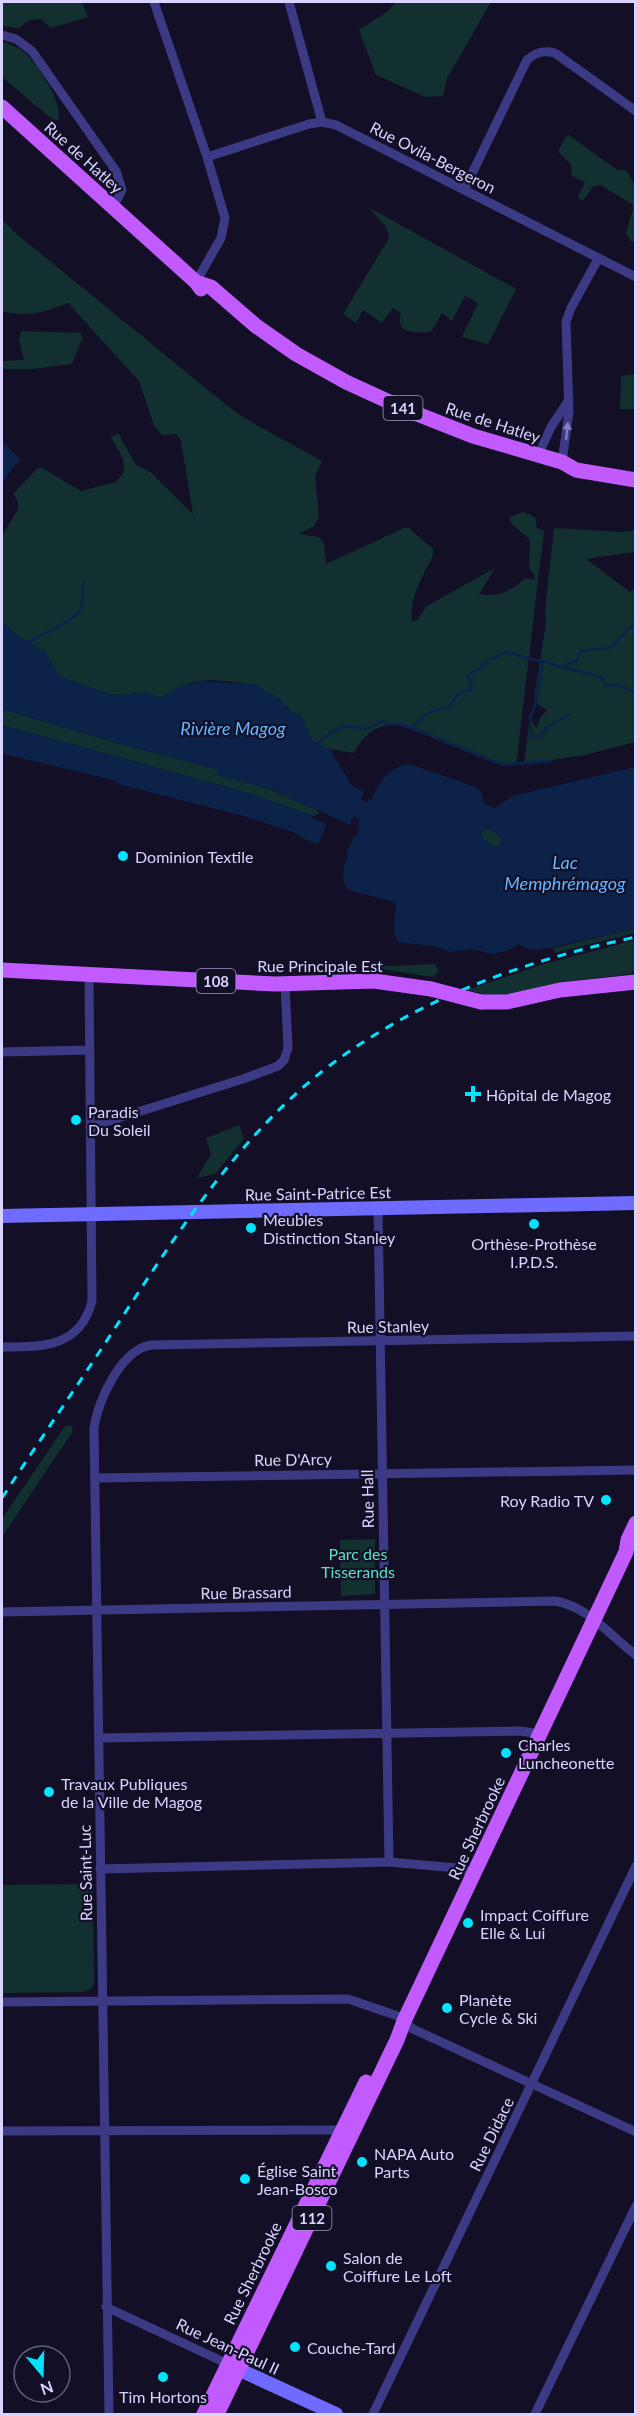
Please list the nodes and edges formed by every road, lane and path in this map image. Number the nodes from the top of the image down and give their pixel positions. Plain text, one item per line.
1 (154, 2) edge
2 (289, 2) edge
3 (2, 35) edge
4 (2, 107) edge
5 (636, 111) edge
6 (322, 122) junction
7 (207, 157) junction
8 (464, 190) junction
9 (113, 208) junction
10 (598, 259) junction
11 (636, 277) edge
12 (196, 282) junction
13 (569, 400) junction
14 (538, 456) junction
15 (562, 462) junction
16 (636, 472) edge
17 (636, 480) edge
18 (2, 970) edge
19 (89, 975) junction
20 (636, 982) edge
21 (285, 984) junction
22 (90, 1050) junction
23 (2, 1052) edge
24 (90, 1127) junction
25 (636, 1203) edge
26 (378, 1208) junction
27 (92, 1214) junction
28 (2, 1216) edge
29 (636, 1336) edge
30 (380, 1341) junction
31 (2, 1347) edge
32 (142, 1347) joint
33 (636, 1470) edge
34 (381, 1473) junction
35 (96, 1478) junction
36 (636, 1523) edge
37 (632, 1551) edge
38 (384, 1604) junction
39 (97, 1609) junction
40 (2, 1612) edge
41 (594, 1620) junction
42 (636, 1655) edge
43 (386, 1733) junction
44 (541, 1734) junction
45 (99, 1738) junction
46 (389, 1862) junction
47 (636, 1866) edge
48 (100, 1869) junction
49 (475, 1873) junction
50 (102, 2000) junction
51 (2, 2002) edge
52 (404, 2022) junction
53 (533, 2083) junction
54 (103, 2130) junction
55 (348, 2130) junction
56 (2, 2131) edge
57 (636, 2132) edge
58 (636, 2206) edge
59 (106, 2307) junction
60 (234, 2367) junction
61 (109, 2415) edge
62 (204, 2415) edge
63 (217, 2415) edge
64 (336, 2415) edge
65 (373, 2415) edge
66 (536, 2415) edge

1 - 7 street
2 - 6 street
3 - 9 street
4 - 9 main road, Rue de Hatley / 141
5 - 8 street
6 - 7 street
6 - 8 street, Rue Ovila-Bergeron
7 - 12 street
8 - 10 street, Rue Ovila-Bergeron
9 - 12 main road, Rue de Hatley / 141
10 - 11 street, Rue Ovila-Bergeron
10 - 13 street
12 - 14 main road, Rue de Hatley / 141
13 - 14 street
15 -> 13 street
14 - 15 main road, Rue de Hatley / 141
15 - 16 main road, Rue de Hatley / 141
15 - 17 main road, Rue de Hatley / 141
18 - 19 main road, Rue Principale Est / 108
19 - 21 main road, Rue Principale Est / 108
19 - 22 street
20 - 21 main road, Rue Principale Est / 108, bridge
21 - 24 street
22 - 23 street
22 - 24 street
24 - 27 street
25 - 26 street, Rue Saint-Patrice Est
26 - 27 street, Rue Saint-Patrice Est
26 - 30 street, Rue Hall
27 - 28 street, Rue Saint-Patrice Est
27 - 31 street
29 - 30 street, Rue Stanley
30 - 32 street, Rue Stanley
30 - 34 street, Rue Hall
32 - 35 street, Rue Saint-Luc
33 - 34 street, Rue D'Arcy
34 - 35 street, Rue D'Arcy
34 - 38 street, Rue Hall
35 - 39 street, Rue Saint-Luc
36 - 37 main road, Rue Sherbrooke / 112
37 - 41 main road, Rue Sherbrooke / 112
38 - 39 street, Rue Brassard
38 - 41 street, Rue Brassard
38 - 43 street, Rue Hall
39 - 40 street, Rue Brassard
39 - 45 street, Rue Saint-Luc
41 - 42 street, Rue Brassard
41 - 44 main road, Rue Sherbrooke / 112
43 - 44 street
43 - 45 street
43 - 46 street, Rue Hall
44 - 49 main road, Rue Sherbrooke / 112
45 - 48 street, Rue Saint-Luc
46 - 48 street
46 - 49 street
47 - 53 street, Rue Didace
48 - 50 street, Rue Saint-Luc
49 - 52 main road, Rue Sherbrooke / 112
50 - 51 street
50 - 52 street
50 - 54 street, Rue Saint-Luc
52 - 53 street
52 - 55 main road, Rue Sherbrooke / 112
53 - 57 street
53 - 65 street, Rue Didace
54 - 55 street
54 - 56 street
54 - 59 street, Rue Saint-Luc
55 - 60 main road, Rue Sherbrooke / 112
58 - 66 street
59 - 60 street, Rue Jean-Paul II
59 - 61 street, Rue Saint-Luc
60 - 62 main road, Rue Sherbrooke / 112
60 - 63 main road, Rue Sherbrooke / 112
60 - 64 street, Rue Jean-Paul II

